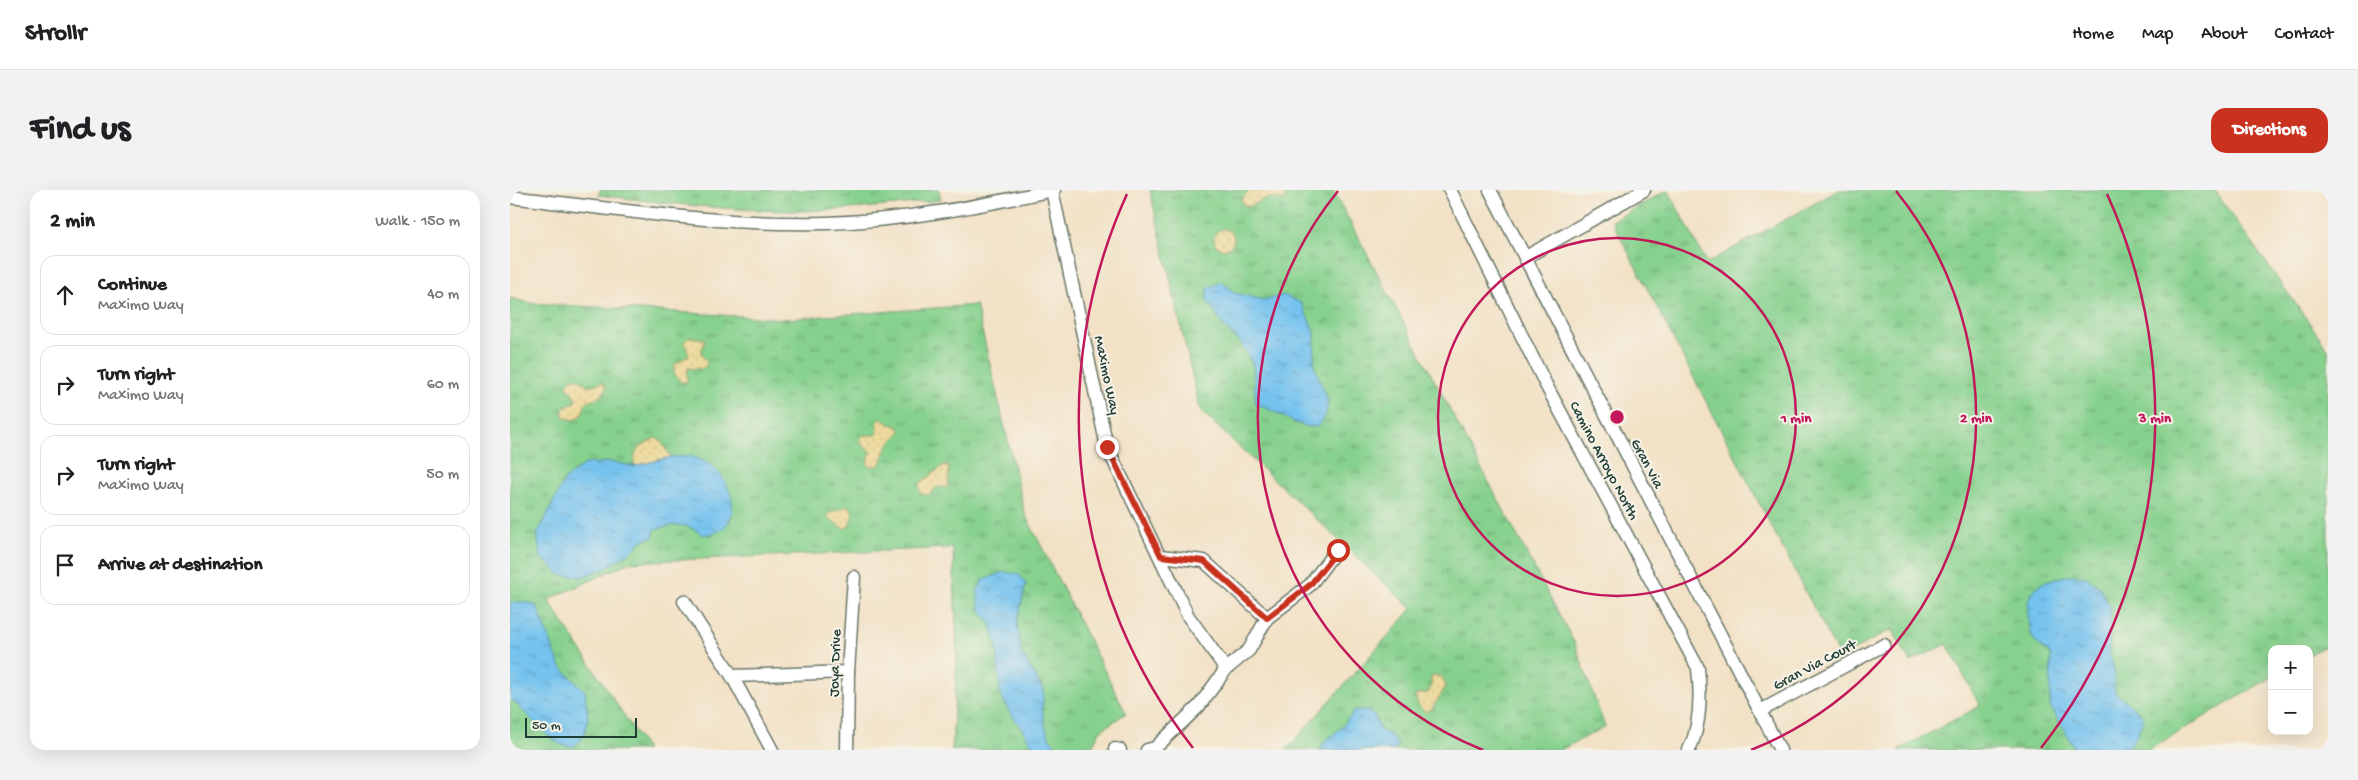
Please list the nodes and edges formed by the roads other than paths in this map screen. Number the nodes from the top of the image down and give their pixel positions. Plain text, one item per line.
1 (1053, 190) edge
2 (1450, 190) edge
3 (1490, 190) edge
4 (1644, 190) edge
5 (510, 197) edge
6 (1526, 257) junction
7 (1338, 550) dead end
8 (1161, 556) junction
9 (854, 577) dead end
10 (684, 601) dead end
11 (1267, 618) junction
12 (1884, 645) dead end
13 (1226, 669) junction
14 (848, 672) junction
15 (732, 676) junction
16 (1760, 711) junction
17 (772, 750) edge
18 (847, 750) edge
19 (1147, 750) edge
20 (1689, 750) edge
21 (1780, 750) edge

1 - 5 street
1 - 8 street, Maximo Way
2 - 20 street, Camino Arroyo North
3 - 6 street, Gran Via
4 - 6 street
6 - 16 street, Gran Via
7 - 11 street
8 - 11 street
8 - 13 street, Maximo Way
9 - 14 street, Joya Drive
10 - 15 street
11 - 13 street
12 - 16 street, Gran Via Court
13 - 19 street
14 - 15 street
14 - 18 street, Joya Drive
15 - 17 street
16 - 21 street, Gran Via

